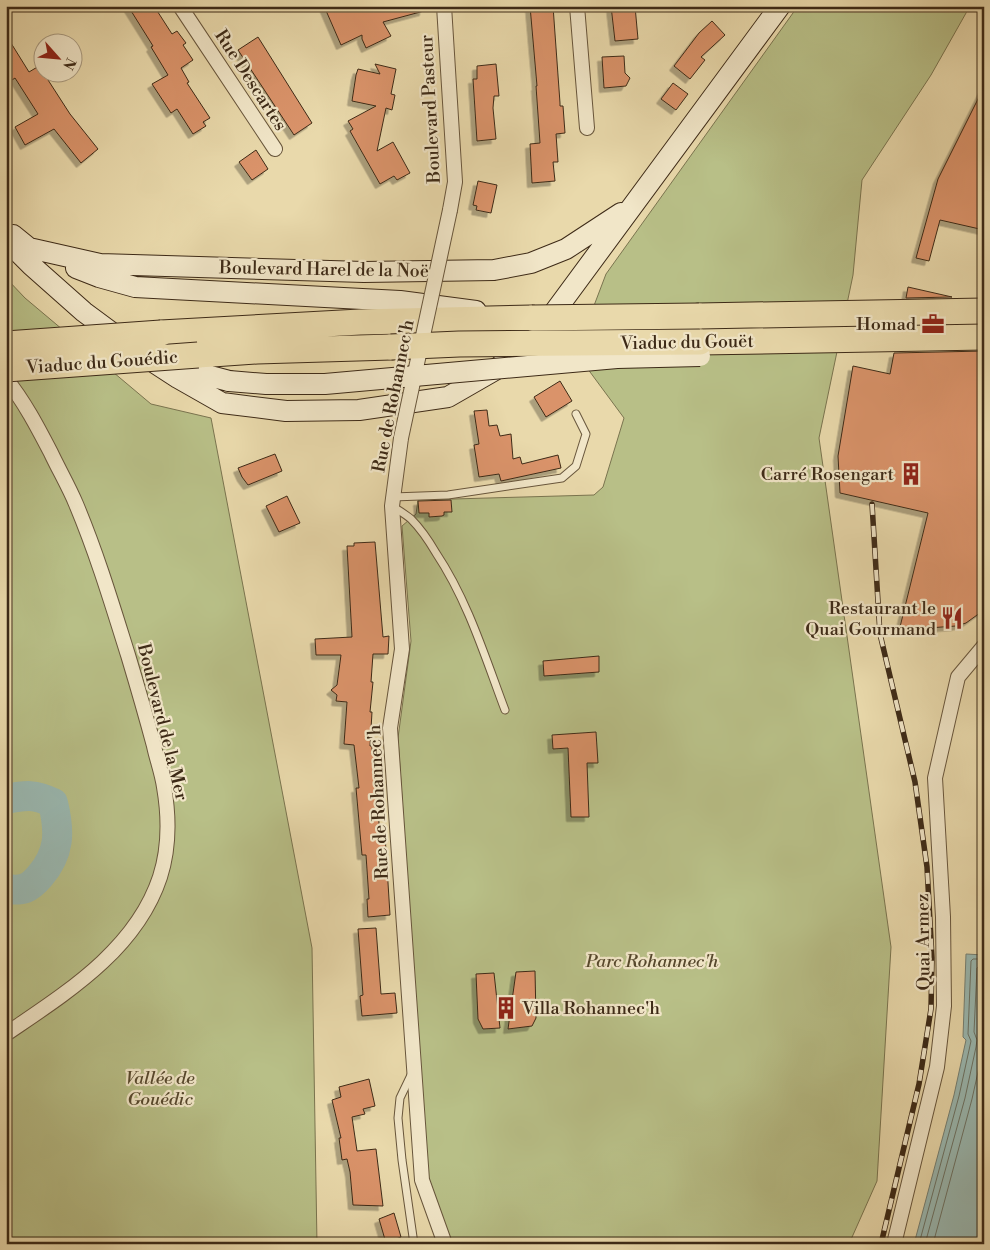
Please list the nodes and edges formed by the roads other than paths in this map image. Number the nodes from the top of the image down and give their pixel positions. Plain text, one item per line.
1 (180, 6) edge
2 (444, 6) edge
3 (577, 6) edge
4 (780, 6) edge
5 (587, 128) dead end
6 (274, 149) dead end
7 (633, 205) junction
8 (450, 210) joint
9 (6, 230) edge
10 (6, 240) edge
11 (30, 257) junction
12 (398, 311) junction
13 (984, 311) edge
14 (984, 337) edge
15 (808, 340) junction
16 (6, 344) edge
17 (198, 355) joint
18 (6, 369) edge
19 (6, 378) edge
20 (576, 414) dead end
21 (393, 502) junction
22 (984, 646) edge
23 (505, 710) dead end
24 (6, 1034) edge
25 (414, 1068) junction
26 (414, 1244) edge
27 (445, 1244) edge
28 (894, 1244) edge

1 - 6 street, Rue Descartes
2 - 8 street, Boulevard Pasteur
3 - 5 street
4 - 7 main road
7 - 11 main road, Boulevard Harel de la Noë
7 - 11 main road
8 - 21 street, Rue de Rohannec'h, bridge
9 - 11 main road, Boulevard Harel de la Noë
10 - 11 main road
11 - 12 main road
11 - 15 main road, bridge
12 - 13 highway, Viaduc du Gouët, bridge
12 - 16 highway, Viaduc du Gouédic, bridge
14 - 15 highway, Viaduc du Gouët
15 - 17 highway, Viaduc du Gouët, bridge
17 - 18 highway, Viaduc du Gouédic, bridge
19 - 24 street, Boulevard de la Mer
20 - 21 lane
21 - 23 lane
21 - 25 street, Rue de Rohannec'h
22 - 28 street, Quai Armez
25 - 26 lane
25 - 27 street, Rue de Rohannec'h

